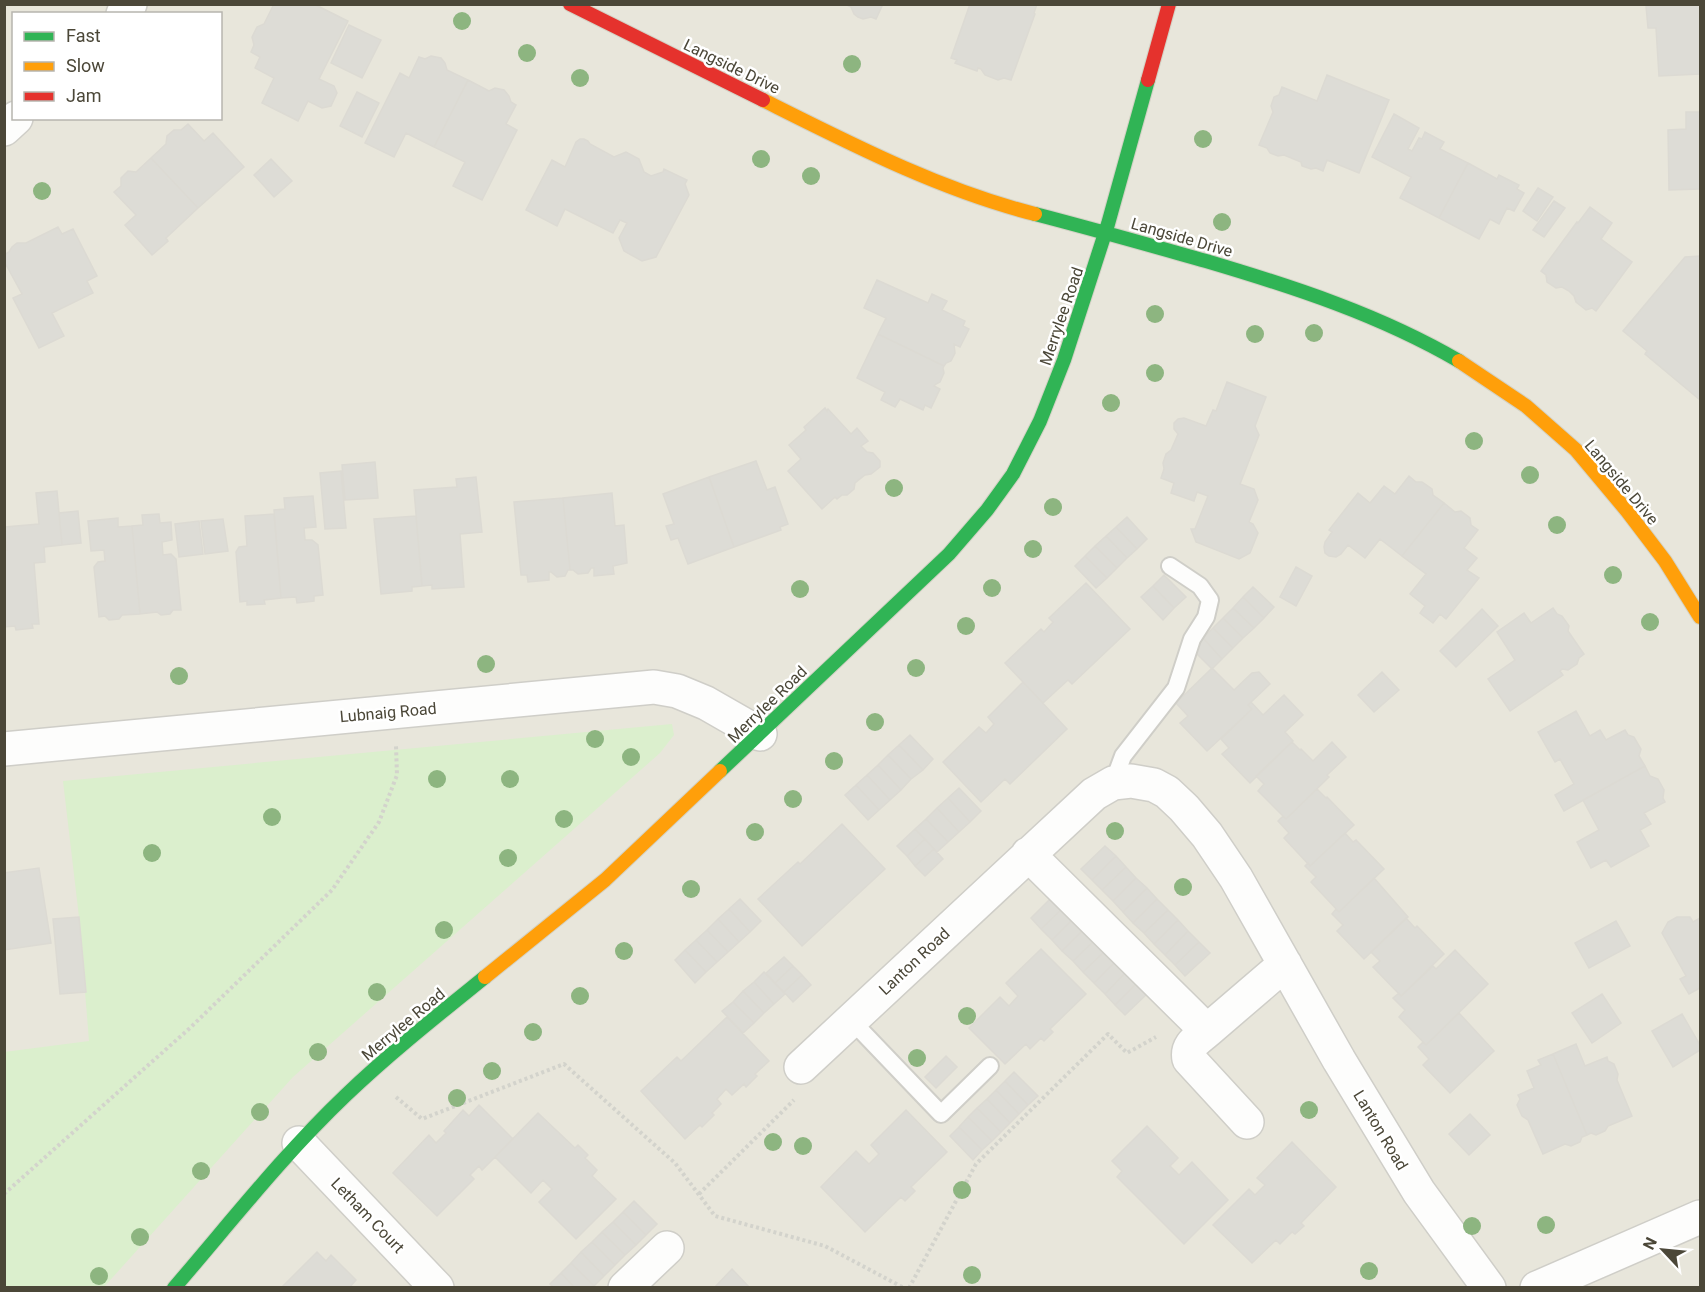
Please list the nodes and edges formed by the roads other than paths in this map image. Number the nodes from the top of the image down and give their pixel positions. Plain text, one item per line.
1 (570, 4) edge
2 (1169, 4) edge
3 (1106, 232) junction
4 (1170, 566) dead end
5 (1701, 617) edge
6 (760, 735) junction
7 (4, 749) edge
8 (1113, 783) junction
9 (1028, 854) junction
10 (1284, 964) junction
11 (851, 1020) junction
12 (1197, 1042) junction
13 (990, 1066) dead end
14 (801, 1067) road end
15 (1246, 1122) dead end
16 (299, 1143) junction
17 (1701, 1217) edge
18 (667, 1248) dead end
19 (174, 1287) edge
20 (437, 1287) edge
21 (625, 1287) edge
22 (1489, 1287) edge
23 (1537, 1287) edge

1 - 3 main road, Langside Drive
2 - 3 main road, Merrylee Road
3 - 5 main road, Langside Drive
3 - 6 main road, Merrylee Road
4 - 8 lane
6 - 7 street, Lubnaig Road
6 - 16 main road, Merrylee Road
8 - 9 street, Lanton Road
8 - 10 street, Lanton Road
9 - 11 street, Lanton Road
9 - 12 street
10 - 12 street
10 - 22 street, Lanton Road
11 - 13 lane
11 - 14 street, Lanton Road
12 - 15 street
16 - 19 main road, Merrylee Road
16 - 20 street, Letham Court
17 - 23 street
18 - 21 street

